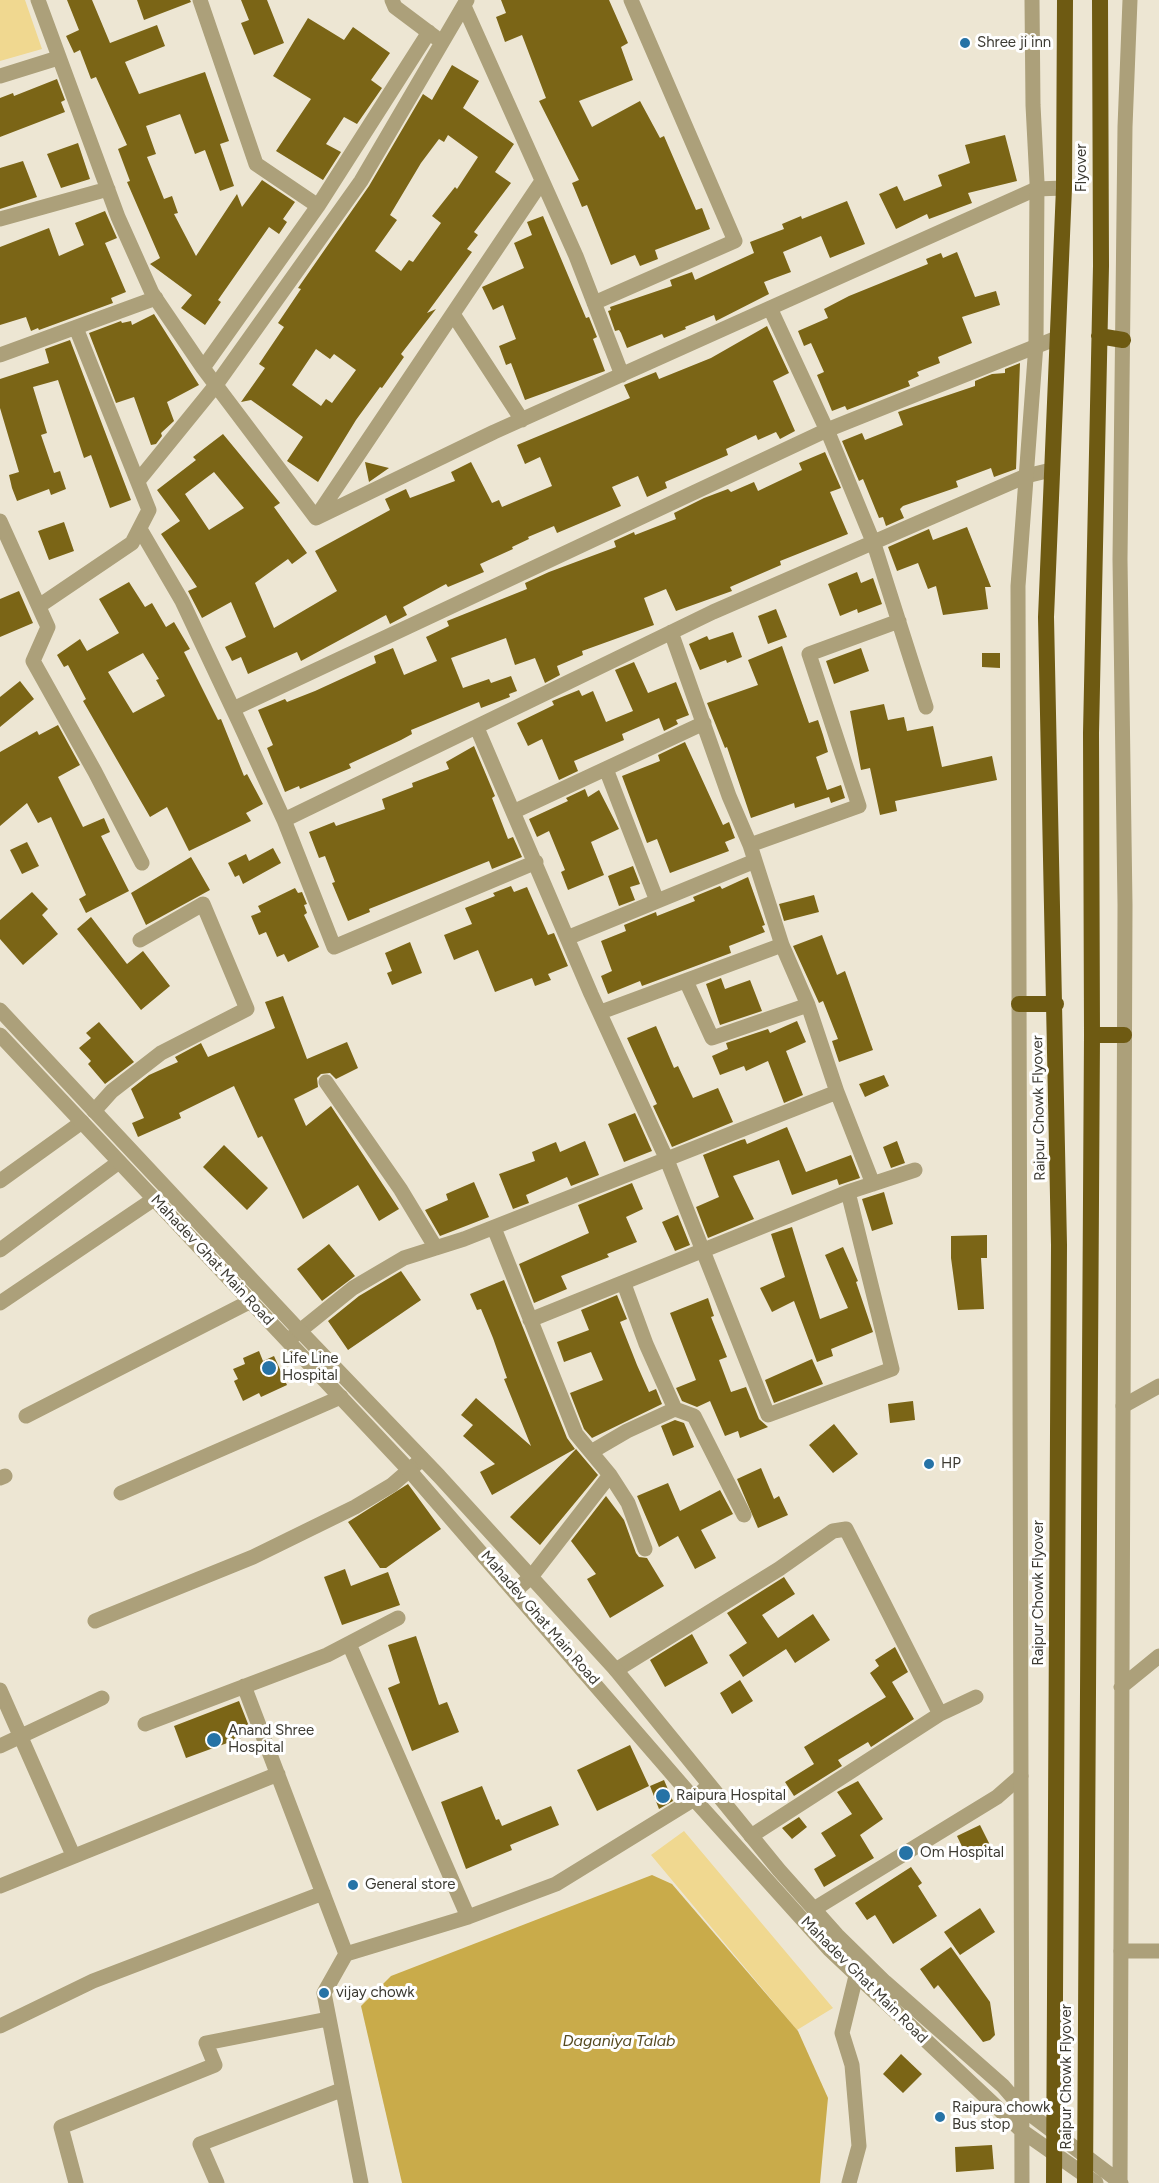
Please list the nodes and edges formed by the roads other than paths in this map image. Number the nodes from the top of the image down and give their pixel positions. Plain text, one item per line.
1 (38, 0) edge
2 (200, 0) edge
3 (392, 0) edge
4 (631, 0) edge
5 (1032, 0) edge
6 (1065, 0) edge
7 (1100, 0) edge
8 (1130, 0) edge
9 (466, 3) edge
10 (429, 32) junction
11 (442, 43) junction
12 (58, 58) junction
13 (0, 76) edge
14 (542, 181) junction
15 (1064, 188) junction
16 (108, 189) junction
17 (1036, 189) junction
18 (318, 206) junction
19 (0, 219) edge
20 (156, 298) junction
21 (594, 303) junction
22 (770, 309) junction
23 (453, 314) junction
24 (76, 328) junction
25 (1099, 336) junction
26 (1057, 338) junction
27 (1123, 340) junction
28 (1036, 345) junction
29 (0, 355) edge
30 (203, 368) junction
31 (622, 375) junction
32 (216, 385) junction
33 (522, 420) junction
34 (827, 430) junction
35 (1051, 470) junction
36 (1026, 476) junction
37 (138, 481) junction
38 (316, 518) junction
39 (0, 521) edge
40 (140, 529) junction
41 (874, 544) junction
42 (39, 606) junction
43 (899, 621) junction
44 (671, 632) junction
45 (926, 707) dead end
46 (233, 709) junction
47 (704, 723) junction
48 (477, 728) junction
49 (606, 769) junction
50 (515, 812) junction
51 (284, 820) junction
52 (750, 845) junction
53 (755, 861) junction
54 (536, 862) junction
55 (142, 863) dead end
56 (657, 901) junction
57 (567, 938) junction
58 (140, 940) dead end
59 (782, 945) junction
60 (686, 981) junction
61 (1019, 1004) junction
62 (1056, 1004) junction
63 (808, 1005) junction
64 (601, 1012) junction
65 (3, 1020) edge
66 (0, 1035) edge
67 (1092, 1035) junction
68 (1124, 1035) junction
69 (326, 1082) dead end
70 (837, 1092) junction
71 (94, 1111) junction
72 (82, 1122) junction
73 (667, 1160) junction
74 (119, 1162) junction
75 (915, 1170) dead end
76 (0, 1181) edge
77 (873, 1184) junction
78 (848, 1192) junction
79 (154, 1199) junction
80 (494, 1227) junction
81 (436, 1248) junction
82 (0, 1250) edge
83 (703, 1251) junction
84 (624, 1284) junction
85 (250, 1301) junction
86 (0, 1303) edge
87 (531, 1320) junction
88 (300, 1331) junction
89 (287, 1341) junction
90 (1159, 1386) edge
91 (341, 1397) junction
92 (1123, 1406) junction
93 (675, 1410) junction
94 (26, 1416) dead end
95 (591, 1452) junction
96 (422, 1459) junction
97 (409, 1470) junction
98 (610, 1474) junction
99 (121, 1493) dead end
100 (744, 1515) dead end
101 (645, 1549) dead end
102 (531, 1577) junction
103 (516, 1590) junction
104 (398, 1618) dead end
105 (95, 1621) dead end
106 (350, 1644) junction
107 (1159, 1656) edge
108 (616, 1670) junction
109 (244, 1686) junction
110 (1121, 1688) junction
111 (0, 1690) edge
112 (976, 1697) dead end
113 (102, 1698) dead end
114 (940, 1714) junction
115 (145, 1724) dead end
116 (20, 1736) junction
117 (0, 1746) edge
118 (278, 1774) junction
119 (1021, 1776) junction
120 (709, 1785) junction
121 (694, 1799) junction
122 (752, 1836) junction
123 (73, 1855) junction
124 (0, 1886) edge
125 (323, 1893) junction
126 (814, 1909) junction
127 (468, 1917) junction
128 (1121, 1951) junction
129 (1159, 1951) edge
130 (346, 1954) junction
131 (856, 1976) junction
132 (328, 2019) junction
133 (0, 2026) edge
134 (341, 2090) junction
135 (1022, 2108) junction
136 (1022, 2131) junction
137 (354, 2181) edge
138 (76, 2183) edge
139 (217, 2183) edge
140 (849, 2183) edge
141 (1022, 2183) edge
142 (1054, 2183) edge
143 (1085, 2183) edge
144 (1096, 2183) edge
145 (1120, 2183) edge

1 - 12 street
2 - 18 street
3 - 10 street
4 - 21 street
5 - 17 street
6 - 15 highway, Flyover
7 - 25 highway, Flyover
8 - 27 street
9 - 11 street
9 - 14 street
10 - 11 street
10 - 18 street
11 - 32 street
12 - 13 street
12 - 16 street
14 - 21 street
14 - 23 street
15 - 17 street
15 - 26 highway, Flyover
16 - 19 street
16 - 20 street
17 - 22 street
17 - 28 street
18 - 30 street
20 - 24 street
20 - 30 street
21 - 31 street
22 - 31 street
22 - 34 street
23 - 33 street
23 - 38 street
24 - 29 street
24 - 37 street
25 - 27 highway
25 - 67 highway, Flyover
26 - 28 street
26 - 35 highway, Flyover
27 - 68 street
28 - 34 street
28 - 36 street
30 - 32 street
31 - 33 street
32 - 37 street
32 - 38 street
33 - 38 street
34 - 41 street
34 - 46 street
35 - 36 street
35 - 62 highway, Raipur Chowk Flyover
36 - 41 street
36 - 61 street
37 - 40 street
39 - 42 street
40 - 42 street
40 - 46 street
41 - 43 street
41 - 44 street
42 - 55 street
43 - 45 street
43 - 52 street
44 - 47 street
44 - 48 street
46 - 51 street
47 - 49 street
47 - 52 street
48 - 50 street
48 - 51 street
49 - 50 street
49 - 56 street
50 - 54 street
51 - 54 street
52 - 53 street
53 - 56 street
53 - 59 street
54 - 57 street
56 - 57 street
57 - 64 street
58 - 71 street
59 - 60 street
59 - 63 street
60 - 63 street
60 - 64 street
61 - 62 highway
61 - 119 street
62 - 142 highway, Raipur Chowk Flyover
63 - 70 street
64 - 73 street
65 - 71 street
66 - 72 street, Mahadev Ghat Main Road
67 - 68 highway
67 - 143 highway, Raipur Chowk Flyover
68 - 92 street
69 - 81 street
70 - 73 street
70 - 77 street
71 - 88 street
72 - 74 street, Mahadev Ghat Main Road
72 - 76 street
73 - 80 street
73 - 83 street
74 - 79 street, Mahadev Ghat Main Road
74 - 82 street
75 - 77 street
77 - 78 street
78 - 83 street
78 - 83 street
79 - 85 street, Mahadev Ghat Main Road
79 - 86 street
80 - 81 street
80 - 87 street
81 - 88 street
83 - 84 street
84 - 87 street
84 - 93 street
85 - 89 street, Mahadev Ghat Main Road
85 - 94 street
87 - 95 street
88 - 89 street
88 - 96 street
89 - 91 street, Mahadev Ghat Main Road
90 - 92 street
91 - 97 street, Mahadev Ghat Main Road
91 - 99 street
92 - 110 street
93 - 95 street
93 - 100 street
95 - 98 street
96 - 97 street
96 - 102 street
97 - 103 street, Mahadev Ghat Main Road
97 - 105 street
98 - 101 street
98 - 102 street
102 - 103 street
102 - 108 street
103 - 121 street, Mahadev Ghat Main Road
104 - 106 street
106 - 109 street
106 - 127 street
107 - 110 street
108 - 114 street
108 - 120 street
109 - 115 street
109 - 118 street
110 - 128 street
111 - 116 street
112 - 114 street
113 - 116 street
114 - 122 street
116 - 117 street
116 - 123 street
118 - 123 street
118 - 125 street
119 - 126 street
119 - 135 street
120 - 121 street
120 - 122 street
121 - 127 street
121 - 131 street, Mahadev Ghat Main Road
122 - 126 street
123 - 124 street
125 - 130 street
125 - 133 street
126 - 135 street
127 - 130 street
128 - 129 street
128 - 145 street
130 - 132 street
131 - 136 street, Mahadev Ghat Main Road
131 - 140 street
132 - 134 street
132 - 138 street
134 - 137 street
134 - 139 street
135 - 136 street
135 - 145 street
136 - 141 street
136 - 144 street, Mahadev Ghat Main Road

